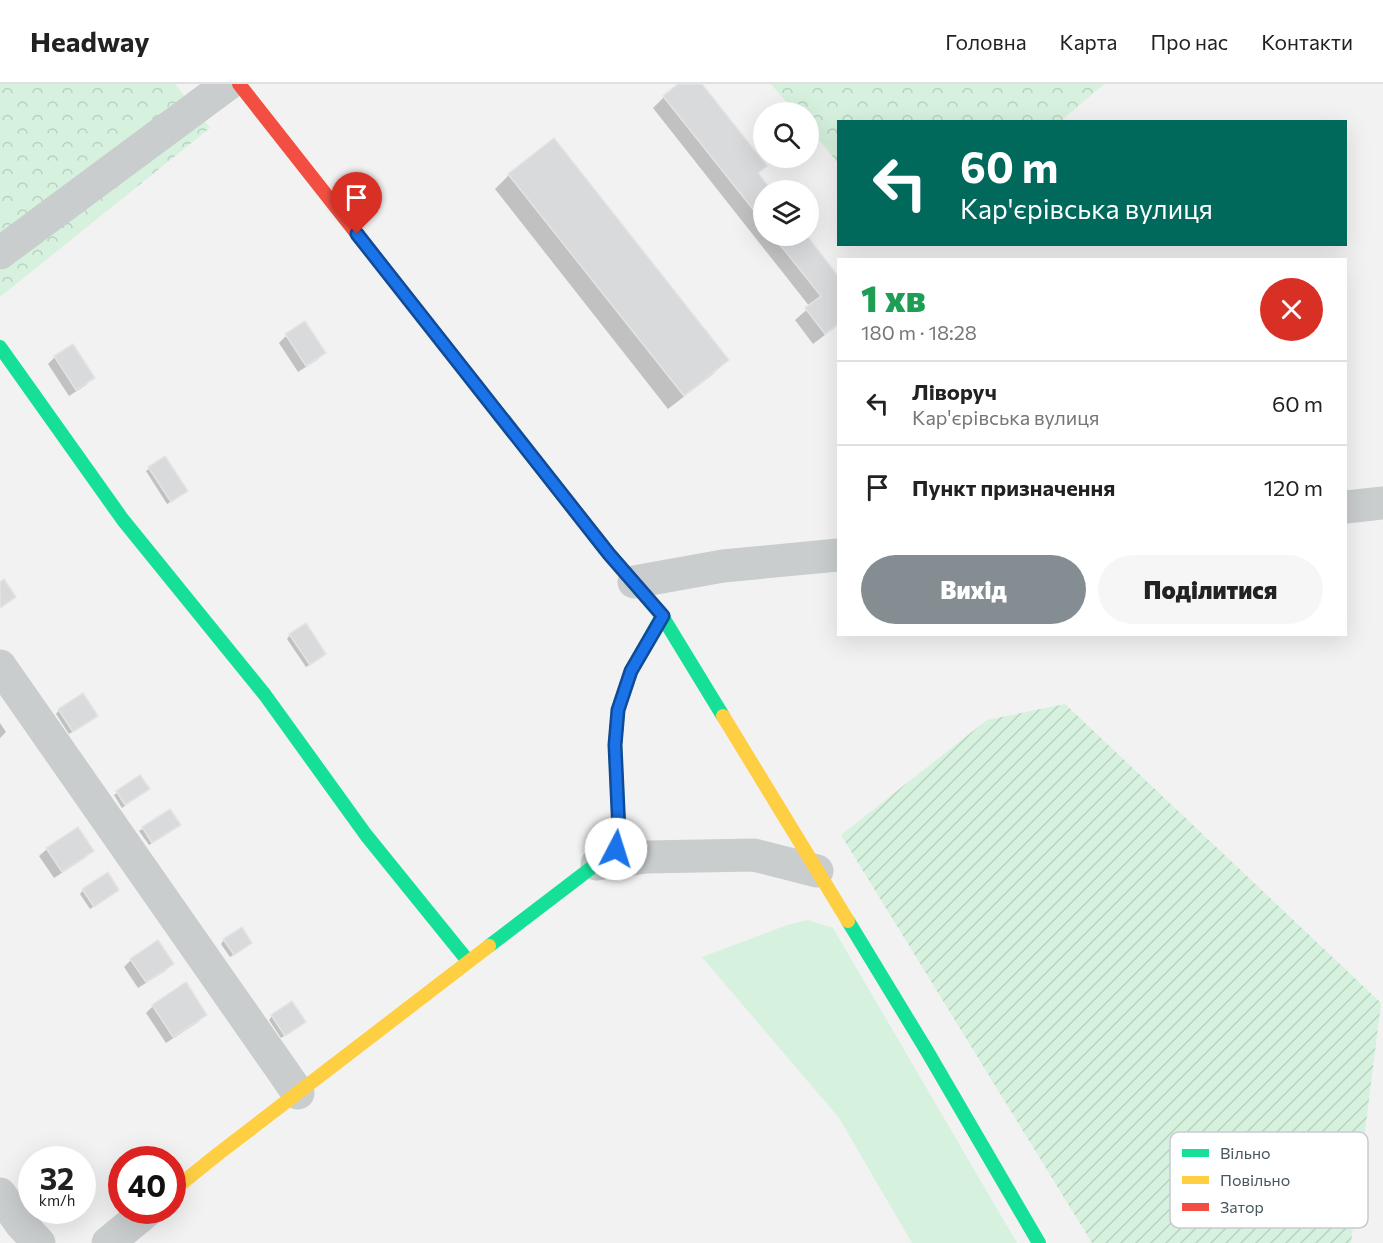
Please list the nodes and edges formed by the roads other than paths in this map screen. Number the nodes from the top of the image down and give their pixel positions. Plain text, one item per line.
1 (228, 84) edge
2 (239, 84) edge
3 (0, 254) edge
4 (0, 347) edge
5 (1383, 503) edge
6 (1347, 507) edge
7 (837, 555) edge
8 (634, 582) junction
9 (663, 616) junction
10 (0, 666) edge
11 (597, 864) junction
12 (817, 871) junction
13 (468, 961) junction
14 (298, 1093) junction
15 (186, 1180) edge
16 (0, 1194) edge
17 (131, 1224) edge
18 (39, 1243) edge
19 (108, 1243) edge
20 (1039, 1243) edge

1 - 3 street
2 - 8 street
4 - 13 street
5 - 6 street
7 - 8 street
8 - 9 street
9 - 11 street
9 - 12 street
10 - 14 street
11 - 12 street
11 - 13 street
12 - 20 street
13 - 14 street
14 - 15 street
16 - 18 street
17 - 19 street

